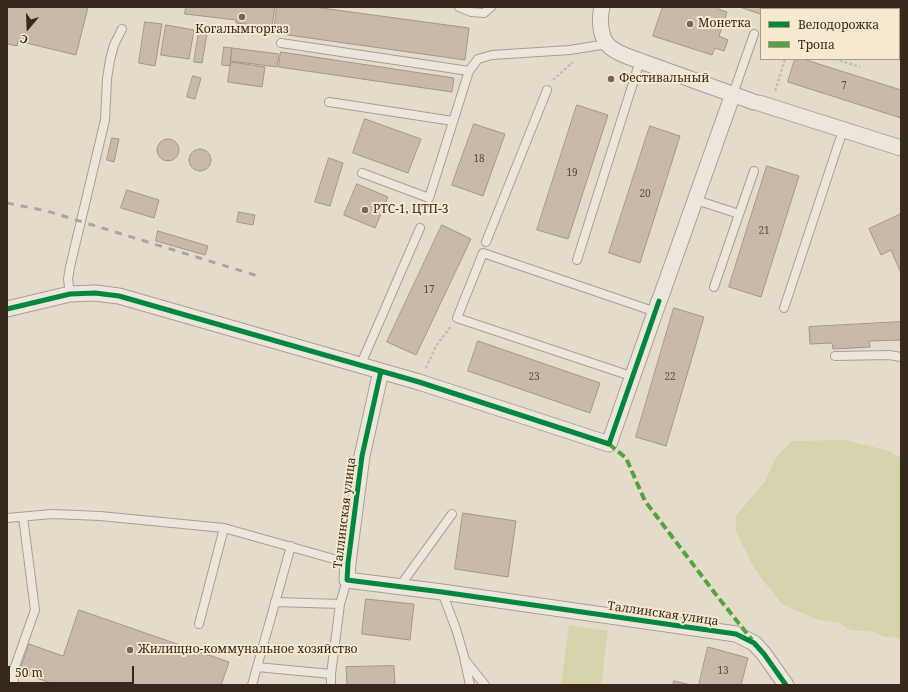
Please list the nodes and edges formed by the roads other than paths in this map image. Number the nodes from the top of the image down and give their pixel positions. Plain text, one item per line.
1 (459, 7) edge
2 (491, 7) edge
3 (602, 7) edge
4 (122, 29) dead end
5 (754, 34) dead end
6 (281, 43) dead end
7 (607, 44) junction
8 (640, 61) junction
9 (469, 71) junction
10 (547, 90) road end
11 (733, 94) junction
12 (329, 102) dead end
13 (453, 121) junction
14 (843, 130) junction
15 (901, 148) edge
16 (754, 171) dead end
17 (362, 173) dead end
18 (696, 200) junction
19 (739, 214) junction
20 (420, 228) dead end
21 (485, 247) junction
22 (577, 260) dead end
23 (714, 287) dead end
24 (70, 294) junction
25 (658, 304) junction
26 (784, 308) dead end
27 (7, 309) edge
28 (835, 356) dead end
29 (901, 357) edge
30 (361, 364) junction
31 (381, 371) junction
32 (634, 377) junction
33 (452, 514) dead end
34 (23, 517) junction
35 (7, 518) edge
36 (224, 528) junction
37 (291, 546) junction
38 (348, 563) junction
39 (347, 580) junction
40 (400, 586) junction
41 (442, 592) junction
42 (275, 602) junction
43 (340, 604) junction
44 (199, 624) dead end
45 (464, 660) junction
46 (257, 667) junction
47 (331, 674) junction
48 (15, 685) edge
49 (252, 685) edge
50 (331, 685) edge
51 (470, 685) edge
52 (485, 685) edge
53 (786, 685) edge

1 - 2 lane
3 - 7 street
4 - 24 lane
5 - 11 lane
6 - 9 lane
7 - 8 street
7 - 9 lane
8 - 11 street
8 - 22 lane
9 - 13 lane
10 - 21 lane
11 - 14 street
11 - 18 street
12 - 13 lane
13 - 17 lane
14 - 15 street
14 - 26 lane
16 - 19 lane
18 - 19 lane
18 - 25 street
19 - 23 lane
20 - 30 lane
21 - 25 lane
21 - 32 lane
24 - 27 street
24 - 30 street
25 - 32 street
28 - 29 lane
30 - 31 street
31 - 32 street
31 - 38 street, Таллинская улица
33 - 40 lane
34 - 35 lane
34 - 36 lane
34 - 48 lane
36 - 37 lane
36 - 44 lane
37 - 38 lane
37 - 42 lane
38 - 39 street, Таллинская улица
39 - 40 street, Таллинская улица
39 - 43 lane
40 - 41 street, Таллинская улица
41 - 45 lane
41 - 53 street, Таллинская улица
42 - 43 lane
42 - 46 lane
43 - 47 lane
45 - 51 lane
45 - 52 lane
46 - 47 lane
46 - 49 lane
47 - 50 lane

